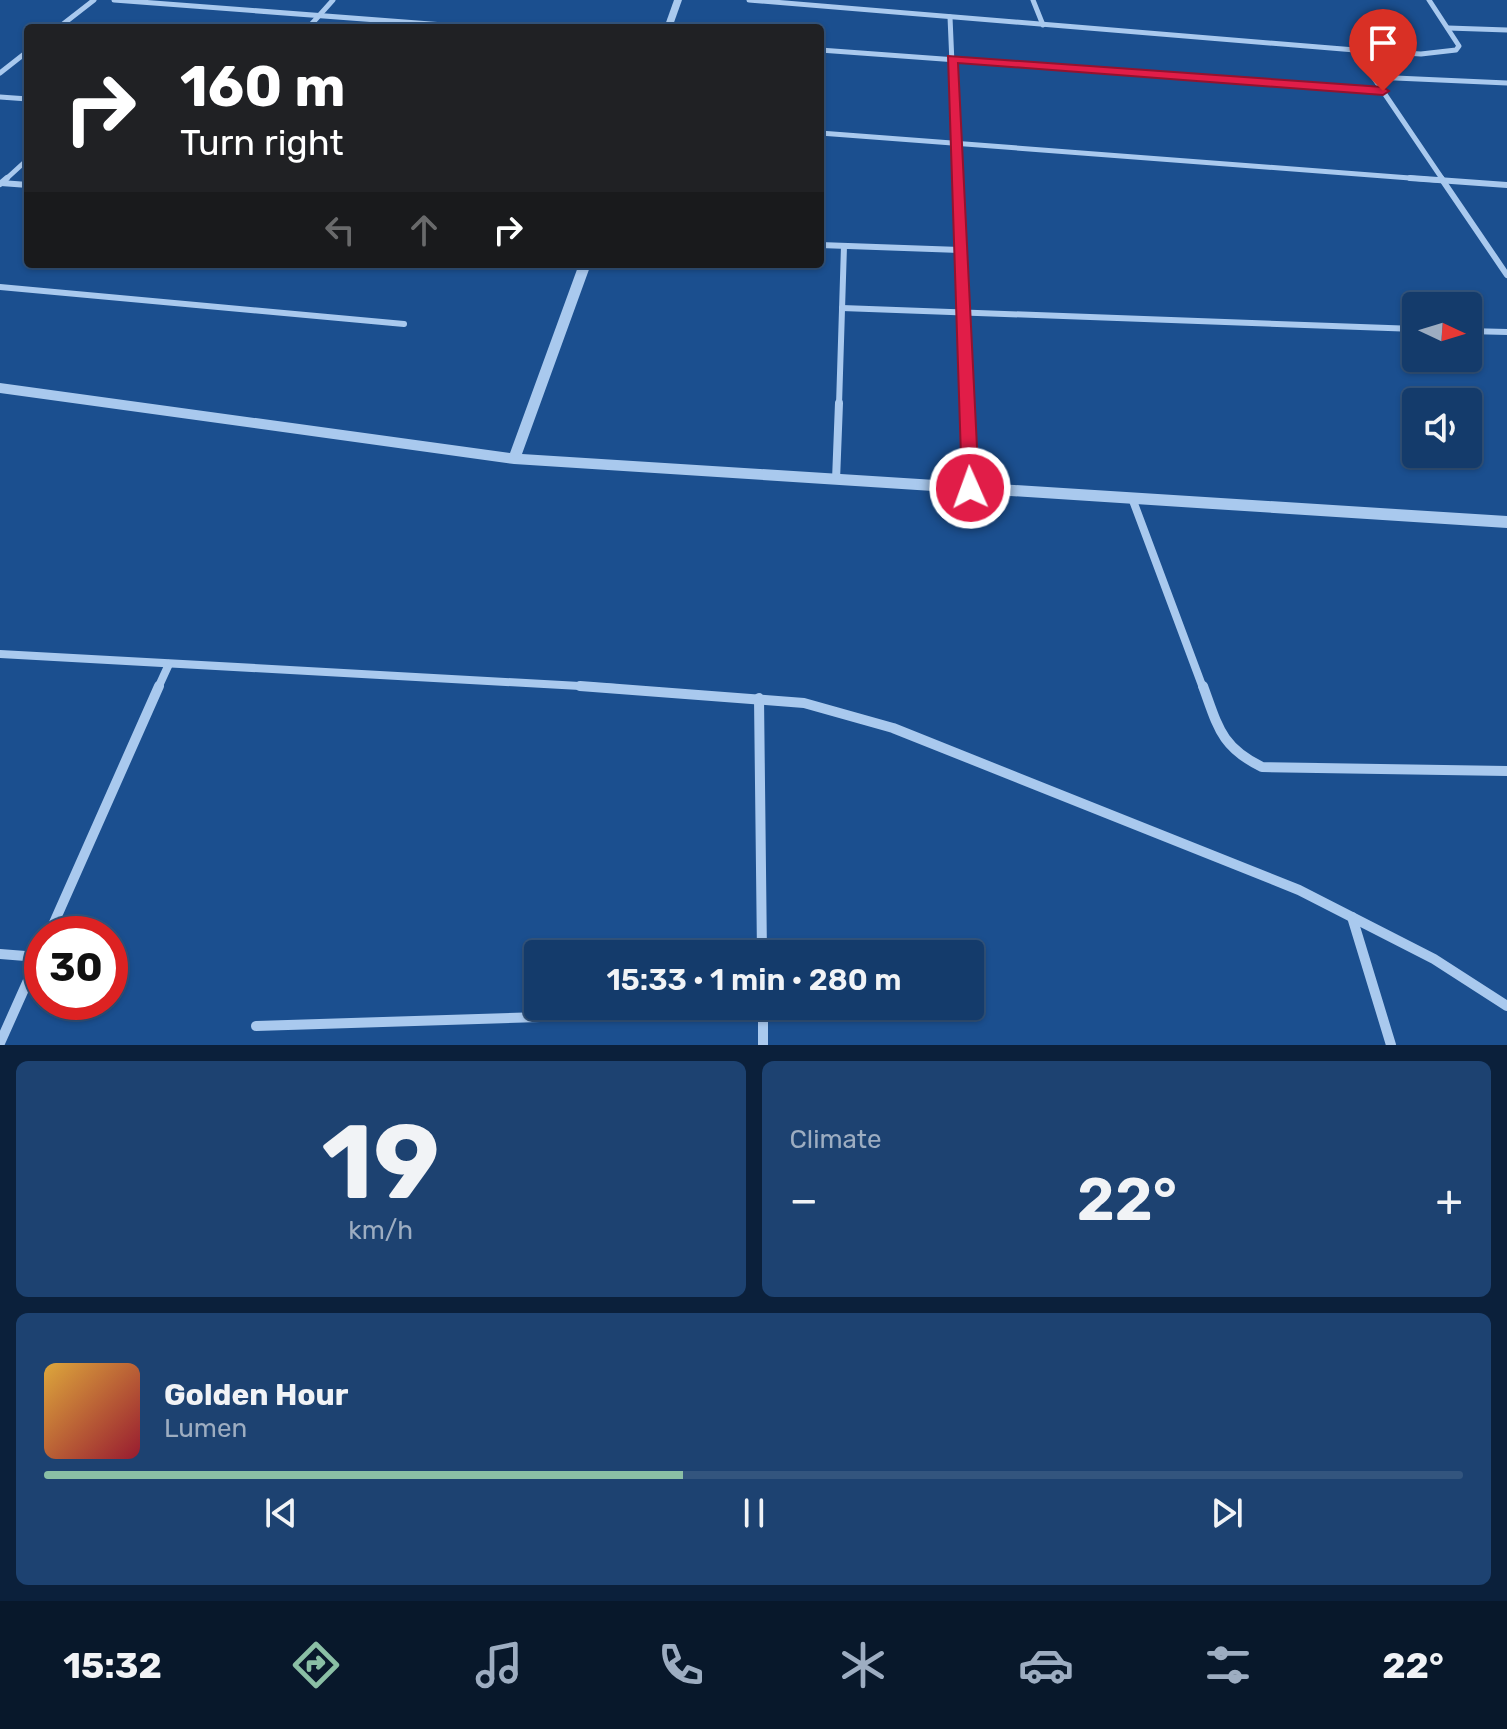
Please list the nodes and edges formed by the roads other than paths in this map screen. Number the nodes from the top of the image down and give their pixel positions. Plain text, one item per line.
1 (94, 0) edge
2 (114, 0) edge
3 (333, 0) edge
4 (678, 0) edge
5 (749, 0) edge
6 (1033, 0) edge
7 (1429, 0) edge
8 (318, 17) junction
9 (950, 17) junction
10 (63, 24) edge
11 (312, 24) edge
12 (423, 24) edge
13 (669, 24) edge
14 (1043, 25) junction
15 (1448, 28) junction
16 (1507, 30) edge
17 (824, 50) edge
18 (1355, 50) junction
19 (24, 54) edge
20 (952, 59) junction
21 (0, 73) edge
22 (1373, 77) junction
23 (1507, 83) edge
24 (1383, 91) junction
25 (0, 97) edge
26 (24, 99) edge
27 (824, 133) edge
28 (955, 145) junction
29 (24, 163) edge
30 (1444, 181) junction
31 (1, 183) edge
32 (24, 185) edge
33 (1507, 185) edge
34 (824, 245) edge
35 (844, 246) junction
36 (960, 250) junction
37 (584, 268) edge
38 (1507, 275) edge
39 (0, 287) edge
40 (842, 308) junction
41 (963, 311) junction
42 (404, 324) dead end
43 (1402, 328) edge
44 (1482, 331) edge
45 (1507, 332) edge
46 (0, 388) edge
47 (514, 459) junction
48 (836, 480) junction
49 (970, 488) junction
50 (1132, 498) junction
51 (1507, 522) edge
52 (0, 654) edge
53 (169, 664) junction
54 (759, 698) junction
55 (1507, 771) edge
56 (57, 916) edge
57 (1352, 917) junction
58 (762, 940) edge
59 (24, 953) edge
60 (0, 954) edge
61 (24, 989) edge
62 (1507, 1006) edge
63 (524, 1016) edge
64 (763, 1020) edge
65 (256, 1026) dead end
66 (0, 1043) edge
67 (763, 1045) edge
68 (1391, 1045) edge

1 - 10 street
2 - 8 street
3 - 8 street
4 - 13 street
5 - 9 street
6 - 14 street
7 - 15 street
8 - 11 street
8 - 12 street
9 - 14 street
9 - 20 street
14 - 18 street
15 - 16 street
15 - 18 street
17 - 20 street
18 - 22 street
19 - 21 street
20 - 24 street
20 - 28 street
22 - 23 street
22 - 24 street
24 - 30 street
25 - 26 street
27 - 28 street
28 - 30 street
28 - 36 street
29 - 31 street
30 - 33 street
30 - 38 street
31 - 32 street
34 - 35 street
35 - 36 street
35 - 40 street
36 - 41 street
37 - 47 street
39 - 42 street
40 - 41 street
40 - 48 street
41 - 43 street
41 - 49 street
44 - 45 street
46 - 47 street
47 - 48 street
48 - 49 street
49 - 50 street
50 - 51 street
50 - 55 street
52 - 53 street
53 - 54 street
53 - 56 street
54 - 57 street
54 - 58 street
57 - 62 street
57 - 68 street
59 - 60 street
61 - 66 street
63 - 65 street
64 - 67 street

